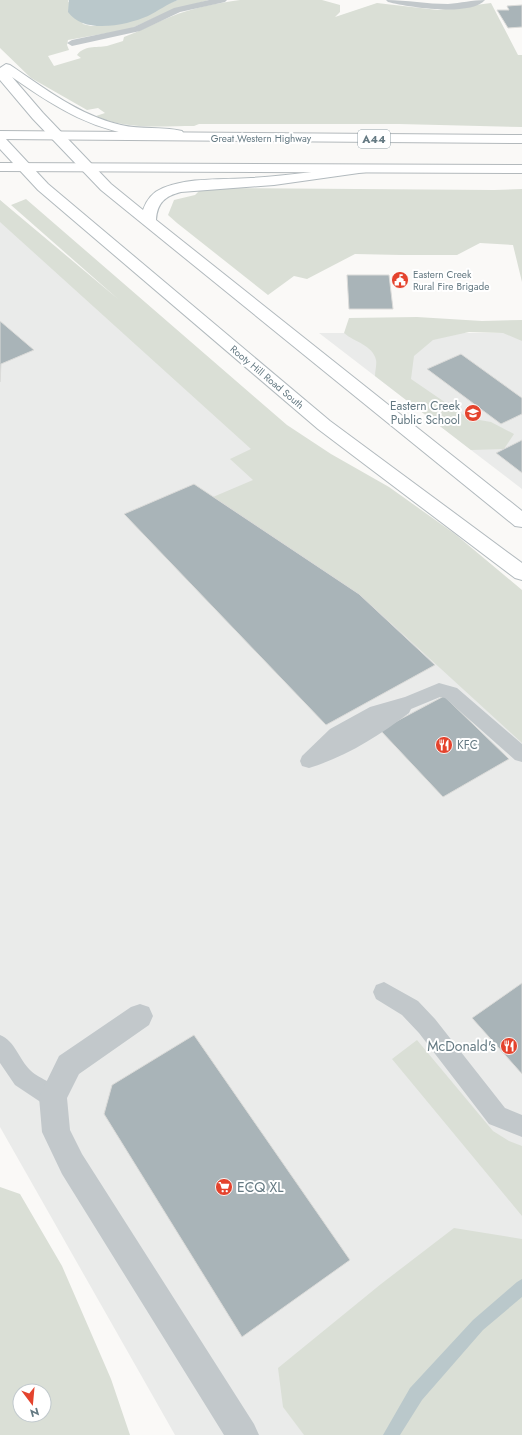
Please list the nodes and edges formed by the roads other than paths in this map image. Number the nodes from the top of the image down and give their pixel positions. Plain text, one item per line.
1 (222, 0) edge
2 (391, 0) edge
3 (480, 0) edge
4 (72, 43) dead end
5 (0, 64) edge
6 (0, 72) edge
7 (0, 135) edge
8 (56, 135) junction
9 (226, 138) junction
10 (522, 139) edge
11 (0, 141) edge
12 (0, 166) edge
13 (24, 167) junction
14 (88, 167) junction
15 (361, 169) junction
16 (522, 169) edge
17 (149, 222) junction
18 (522, 521) edge
19 (522, 573) edge
20 (522, 755) edge
21 (308, 761) dead end
22 (384, 992) dead end
23 (140, 1016) dead end
24 (0, 1045) edge
25 (54, 1097) junction
26 (522, 1126) edge
27 (243, 1435) edge

1 - 4 lane
2 - 3 lane
5 - 9 main road
6 - 8 main road
7 - 8 main road, Great Western Highway / A44
8 - 9 main road, Great Western Highway / A44
8 - 14 main road
9 - 10 main road, Great Western Highway / A44
11 - 13 main road, Rooty Hill Road South
12 - 13 main road
13 - 14 main road
13 - 19 main road, Rooty Hill Road South
14 - 15 main road
14 - 17 main road
15 - 16 main road
15 - 17 main road
17 - 18 main road
20 - 21 lane
22 - 26 lane
23 - 25 street
24 - 25 lane
25 - 27 street

